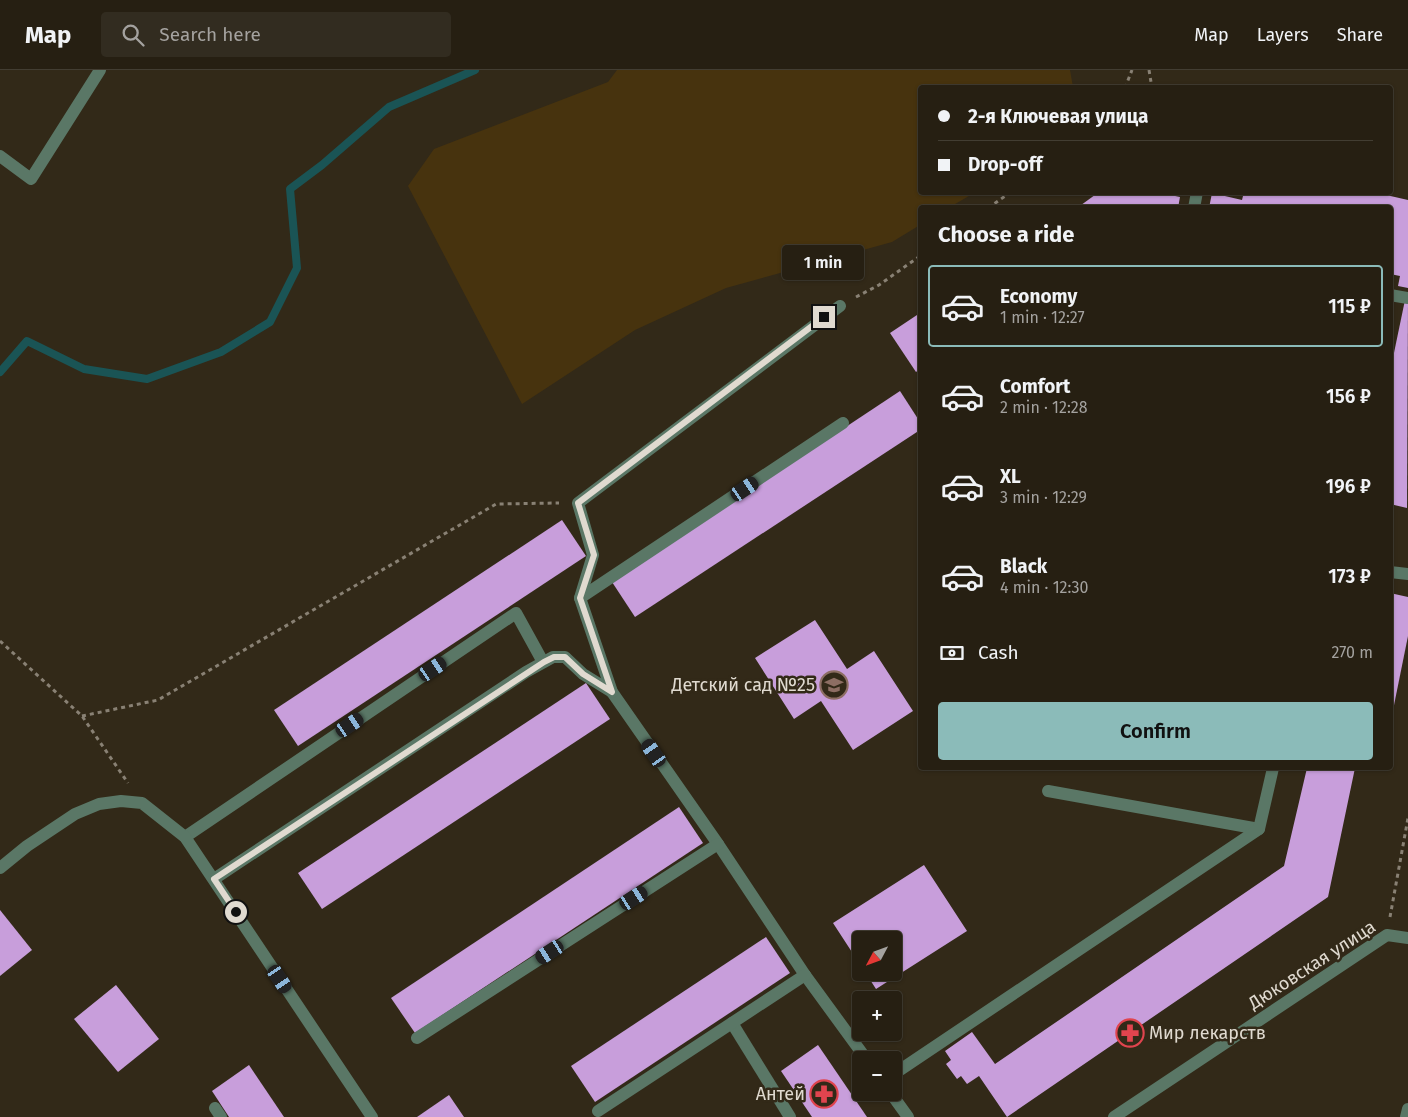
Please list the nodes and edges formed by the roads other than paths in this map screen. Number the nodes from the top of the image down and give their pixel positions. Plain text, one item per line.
1 (100, 70) edge
2 (0, 156) edge
3 (1393, 296) edge
4 (1408, 298) edge
5 (840, 306) road end
6 (843, 423) dead end
7 (1393, 572) edge
8 (1408, 574) edge
9 (580, 598) junction
10 (544, 662) junction
11 (612, 692) junction
12 (1273, 770) edge
13 (1048, 792) dead end
14 (1259, 829) junction
15 (185, 837) junction
16 (718, 844) junction
17 (0, 868) edge
18 (214, 879) junction
19 (1408, 938) edge
20 (805, 975) junction
21 (732, 1023) junction
22 (416, 1038) dead end
23 (860, 1051) edge
24 (902, 1069) edge
25 (896, 1101) edge
26 (1408, 1109) edge
27 (598, 1111) dead end
28 (372, 1117) edge
29 (790, 1117) edge
30 (908, 1117) edge
31 (1114, 1117) edge
32 (1406, 1117) edge

1 - 2 street
3 - 4 street
5 - 9 street
6 - 9 street
7 - 8 street
9 - 11 street
10 - 11 street
10 - 15 street
10 - 18 street
11 - 16 street
12 - 14 street
13 - 14 street
14 - 24 street
15 - 17 street
15 - 18 street
16 - 20 street
16 - 22 street
18 - 28 street
19 - 31 street, Дюковская улица
20 - 21 street
20 - 23 street
21 - 27 street
21 - 29 street
25 - 30 street
26 - 32 street

